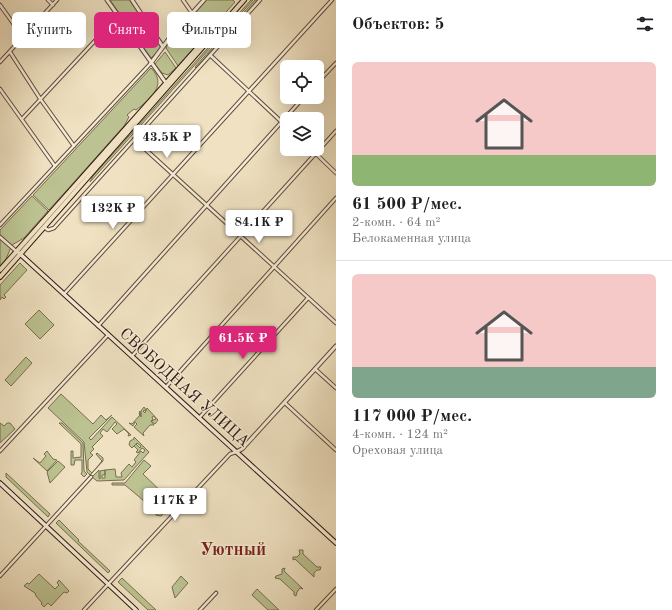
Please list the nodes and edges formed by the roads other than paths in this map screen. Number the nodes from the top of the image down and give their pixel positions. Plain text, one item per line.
1 (48, 0) edge
2 (57, 0) edge
3 (107, 0) edge
4 (132, 0) edge
5 (184, 0) edge
6 (204, 0) edge
7 (241, 0) edge
8 (244, 0) edge
9 (260, 0) edge
10 (332, 0) edge
11 (0, 5) edge
12 (53, 5) junction
13 (46, 12) edge
14 (115, 12) edge
15 (191, 12) edge
16 (193, 12) edge
17 (12, 22) edge
18 (94, 42) edge
19 (167, 42) edge
20 (164, 47) junction
21 (13, 48) edge
22 (140, 48) edge
23 (10, 52) junction
24 (210, 55) junction
25 (0, 62) edge
26 (151, 63) junction
27 (336, 63) edge
28 (324, 76) edge
29 (167, 84) junction
30 (0, 89) edge
31 (248, 91) junction
32 (41, 100) junction
33 (298, 104) edge
34 (290, 112) edge
35 (22, 119) junction
36 (280, 121) edge
37 (280, 123) edge
38 (336, 131) edge
39 (134, 139) junction
40 (324, 145) edge
41 (74, 146) junction
42 (314, 156) edge
43 (318, 156) edge
44 (55, 166) junction
45 (336, 173) edge
46 (173, 174) junction
47 (336, 198) edge
48 (207, 206) junction
49 (0, 225) edge
50 (44, 227) junction
51 (241, 236) junction
52 (0, 237) edge
53 (18, 253) junction
54 (274, 267) junction
55 (0, 270) edge
56 (0, 277) edge
57 (64, 295) junction
58 (308, 298) junction
59 (336, 323) edge
60 (98, 326) junction
61 (108, 334) junction
62 (336, 346) edge
63 (132, 356) junction
64 (315, 369) junction
65 (166, 387) junction
66 (336, 388) edge
67 (284, 403) junction
68 (199, 418) junction
69 (336, 450) edge
70 (0, 451) edge
71 (236, 452) junction
72 (91, 476) dead end
73 (0, 483) edge
74 (46, 526) junction
75 (336, 543) edge
76 (0, 576) edge
77 (108, 584) junction
78 (336, 589) edge
79 (216, 593) dead end
80 (84, 610) edge
81 (136, 610) edge
82 (200, 610) edge
83 (316, 610) edge

1 - 12 street
2 - 12 street
3 - 14 street
4 - 20 street
5 - 15 street
6 - 16 street
7 - 29 main road
8 - 29 main road
9 - 24 street
10 - 31 street
11 - 17 street
12 - 13 street
18 - 32 street
19 - 20 street
20 - 26 street
21 - 23 street
22 - 26 street
23 - 25 street
23 - 32 street
24 - 31 street
24 - 39 street
26 - 29 street
26 - 41 street
27 - 28 street
29 - 50 main road
29 - 53 main road
30 - 35 street
31 - 36 street
31 - 46 street
32 - 35 street
32 - 41 street
33 - 34 street
35 - 44 street
37 - 48 street
38 - 40 street
39 - 46 street
39 - 50 street
41 - 44 street
42 - 51 street
43 - 45 street
44 - 49 street
46 - 48 street
46 - 57 street
47 - 54 street
48 - 51 street
48 - 60 street
50 - 53 main road
51 - 54 street
51 - 63 street
52 - 53 street
53 - 55 main road
53 - 56 main road
53 - 57 main road, СВОБОДНАЯ УЛИЦА
54 - 58 street
54 - 65 street
57 - 60 main road, СВОБОДНАЯ УЛИЦА
58 - 59 street
58 - 68 street
60 - 61 main road, СВОБОДНАЯ УЛИЦА
61 - 63 main road, СВОБОДНАЯ УЛИЦА
61 - 70 street
62 - 64 street
63 - 65 main road, СВОБОДНАЯ УЛИЦА
64 - 66 street
64 - 67 street
65 - 68 main road, СВОБОДНАЯ УЛИЦА
67 - 69 street
67 - 71 street
68 - 71 main road, СВОБОДНАЯ УЛИЦА
71 - 75 main road, СВОБОДНАЯ УЛИЦА
71 - 77 street
72 - 74 street
73 - 74 main road
74 - 76 street
74 - 77 main road
77 - 80 street
77 - 81 main road
78 - 83 street
79 - 82 street

